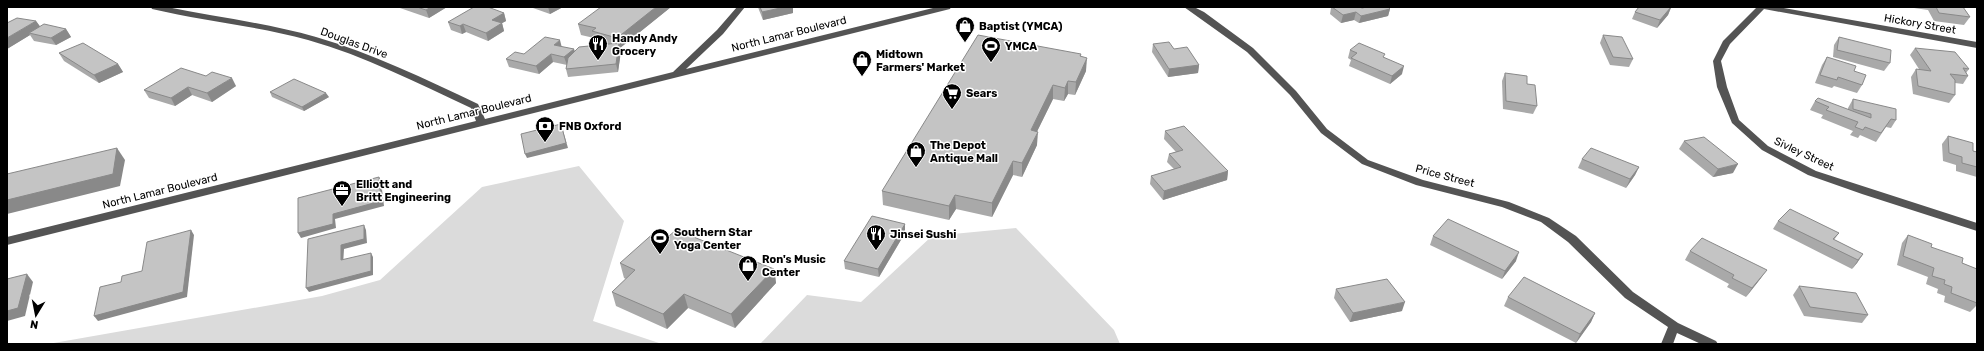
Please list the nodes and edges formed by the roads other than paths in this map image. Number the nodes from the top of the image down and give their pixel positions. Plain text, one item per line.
1 (155, 7) edge
2 (741, 7) edge
3 (948, 7) edge
4 (1188, 7) edge
5 (1763, 7) edge
6 (1977, 45) edge
7 (677, 74) junction
8 (481, 122) junction
9 (1977, 226) edge
10 (7, 241) edge
11 (1674, 326) junction
12 (1667, 344) edge
13 (1712, 344) edge

1 - 8 street, Douglas Drive
2 - 7 street
3 - 7 street, North Lamar Boulevard
4 - 11 street, Price Street
5 - 6 street, Hickory Street
5 - 9 street, Sivley Street
7 - 8 street, North Lamar Boulevard
8 - 10 street, North Lamar Boulevard
11 - 12 street
11 - 13 street, Price Street

